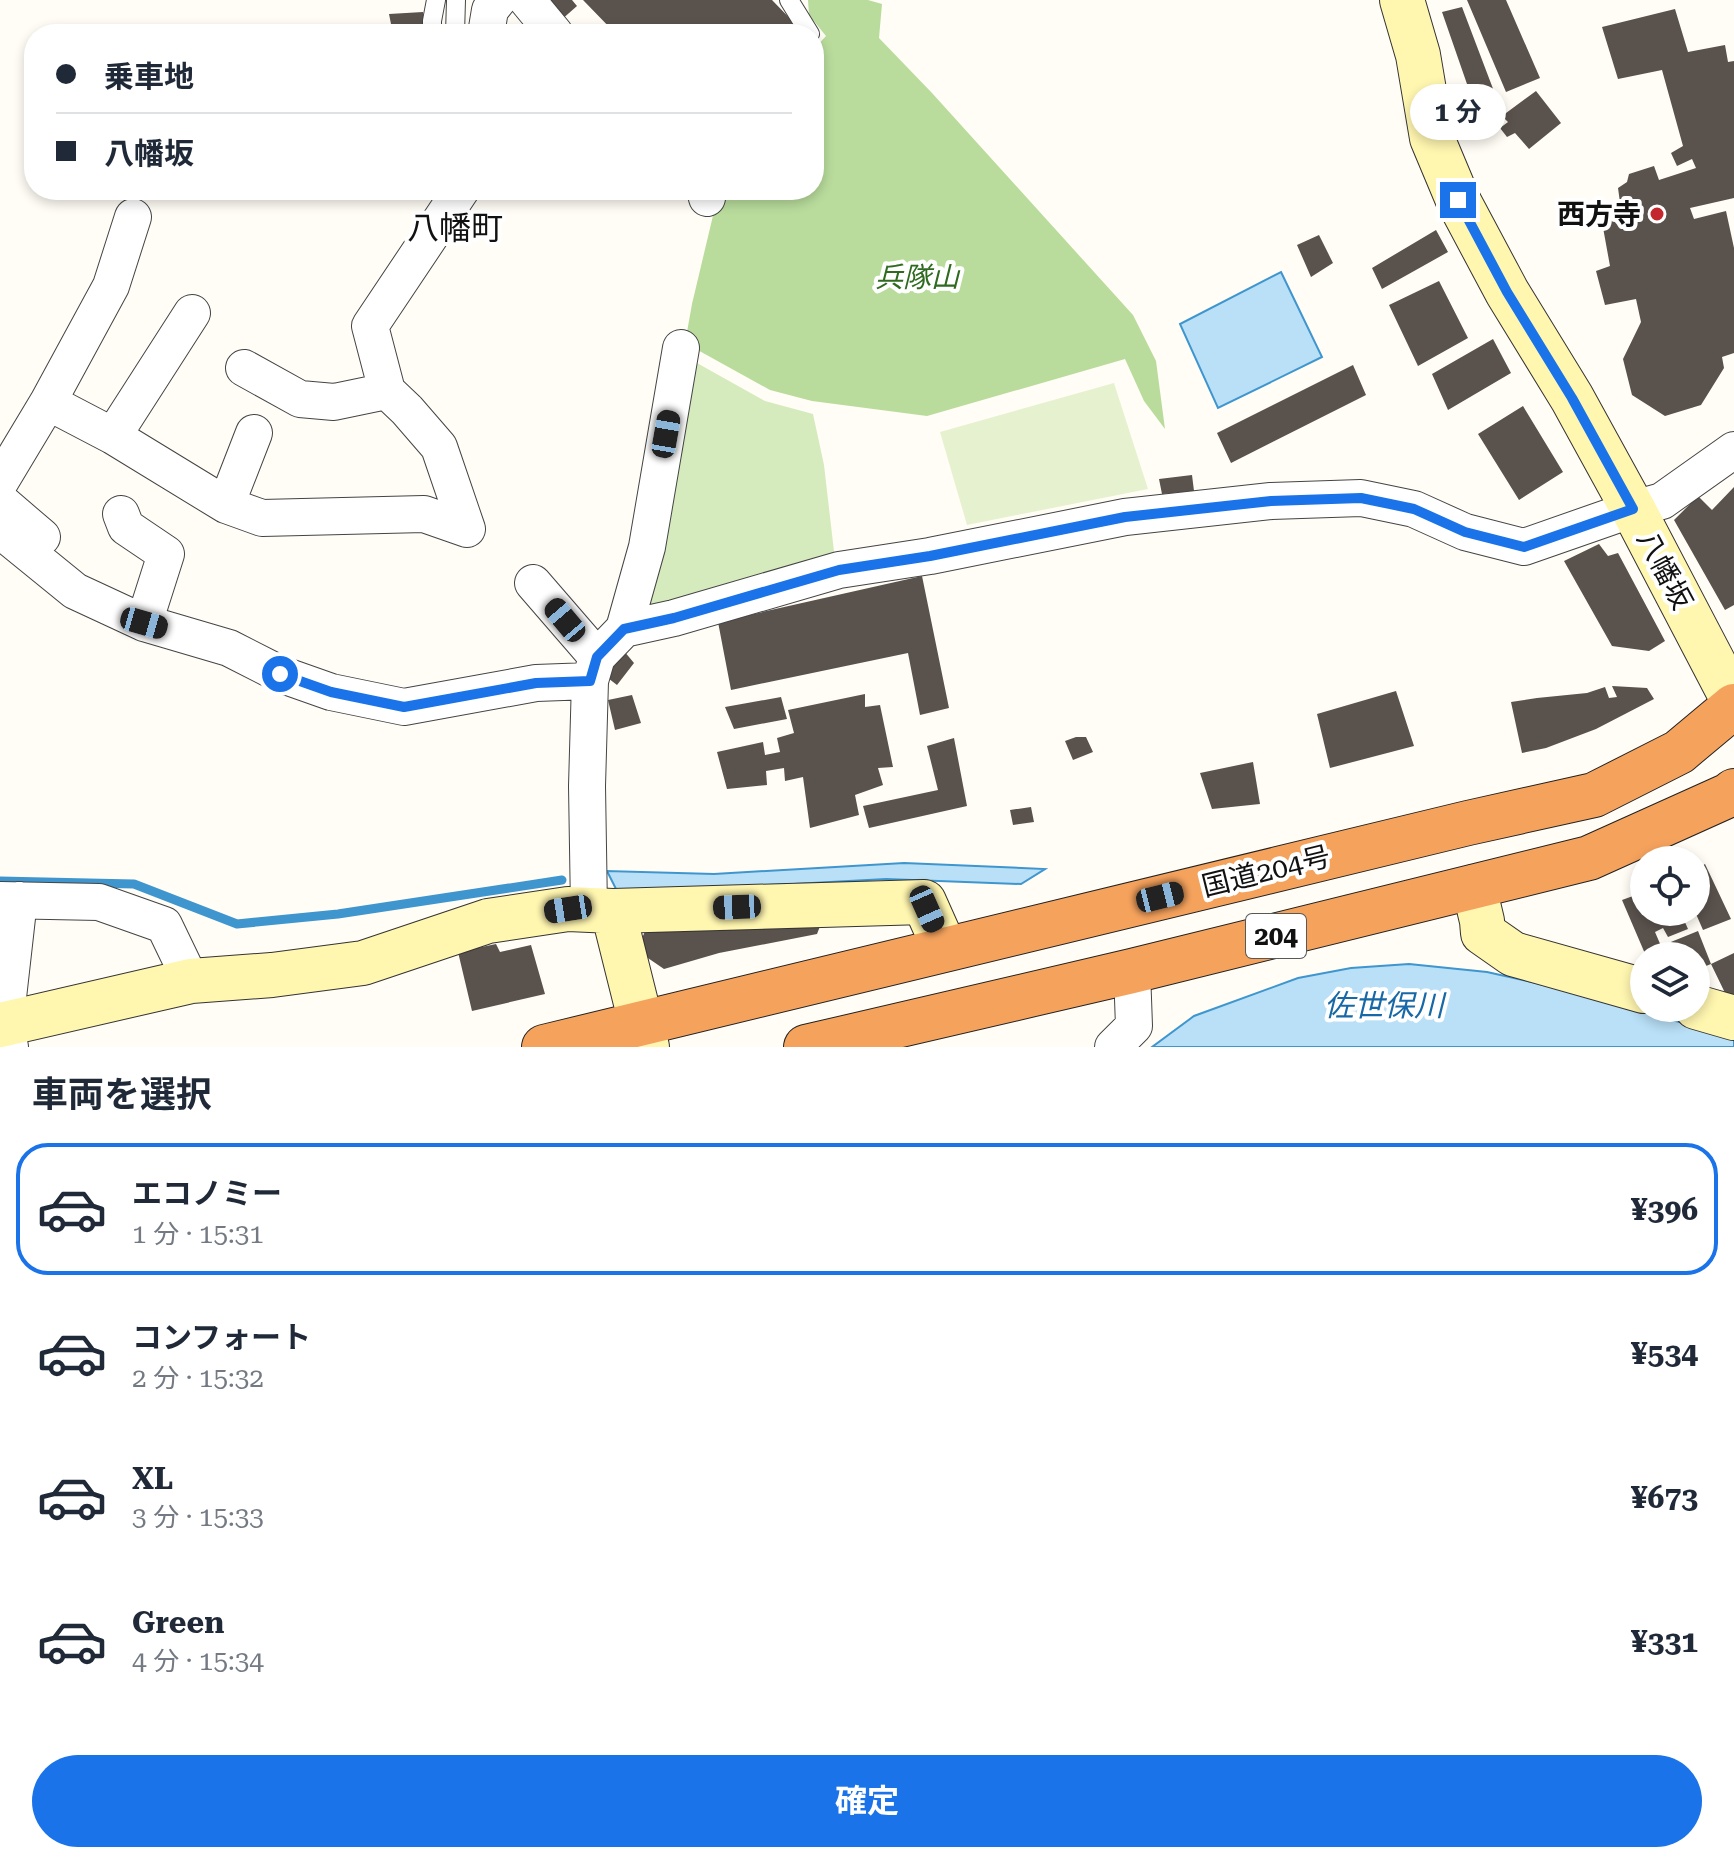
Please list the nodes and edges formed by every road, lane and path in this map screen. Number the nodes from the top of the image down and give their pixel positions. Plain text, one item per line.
1 (436, 0) edge
2 (456, 0) edge
3 (498, 0) edge
4 (527, 0) edge
5 (789, 0) edge
6 (1402, 0) edge
7 (432, 24) edge
8 (455, 24) edge
9 (488, 24) edge
10 (547, 24) edge
11 (804, 24) edge
12 (454, 200) edge
13 (133, 217) dead end
14 (192, 313) dead end
15 (681, 348) dead end
16 (244, 368) dead end
17 (387, 391) junction
18 (48, 402) junction
19 (1734, 428) edge
20 (254, 433) dead end
21 (113, 436) junction
22 (1734, 450) edge
23 (0, 482) edge
24 (0, 501) edge
25 (226, 505) junction
26 (1633, 509) junction
27 (121, 514) dead end
28 (0, 530) edge
29 (533, 583) dead end
30 (75, 591) junction
31 (144, 623) junction
32 (624, 629) junction
33 (594, 669) junction
34 (1734, 704) edge
35 (1734, 791) edge
36 (1474, 887) junction
37 (10, 900) edge
38 (601, 910) junction
39 (945, 949) junction
40 (1132, 971) junction
41 (191, 981) junction
42 (1630, 987) edge
43 (1710, 1011) edge
44 (1734, 1018) edge
45 (5, 1032) edge
46 (644, 1035) edge
47 (544, 1047) edge
48 (806, 1047) edge
49 (1113, 1047) edge

1 - 7 lane
2 - 8 lane
3 - 9 street
4 - 10 street
5 - 11 lane
6 - 26 street, 八幡坂
12 - 17 street
13 - 18 street
14 - 21 street
15 - 32 street
16 - 17 street
17 - 25 street
18 - 21 street
18 - 23 street
19 - 26 street
20 - 25 street
21 - 25 street
22 - 26 street
24 - 30 street
26 - 32 street
26 - 34 street, 八幡坂
27 - 31 street
28 - 30 street
29 - 33 street
30 - 31 street
31 - 33 street
32 - 33 street
33 - 38 street
34 - 39 highway, 国道204号 / 204
35 - 36 highway, 204
36 - 40 highway, 204
36 - 42 street
37 - 41 street
37 - 45 street
38 - 39 street
38 - 41 street
38 - 46 street
39 - 46 highway, 国道204号 / 204
40 - 48 highway, 204
40 - 49 street
41 - 45 street
43 - 44 street
46 - 47 highway, 国道204号 / 204

